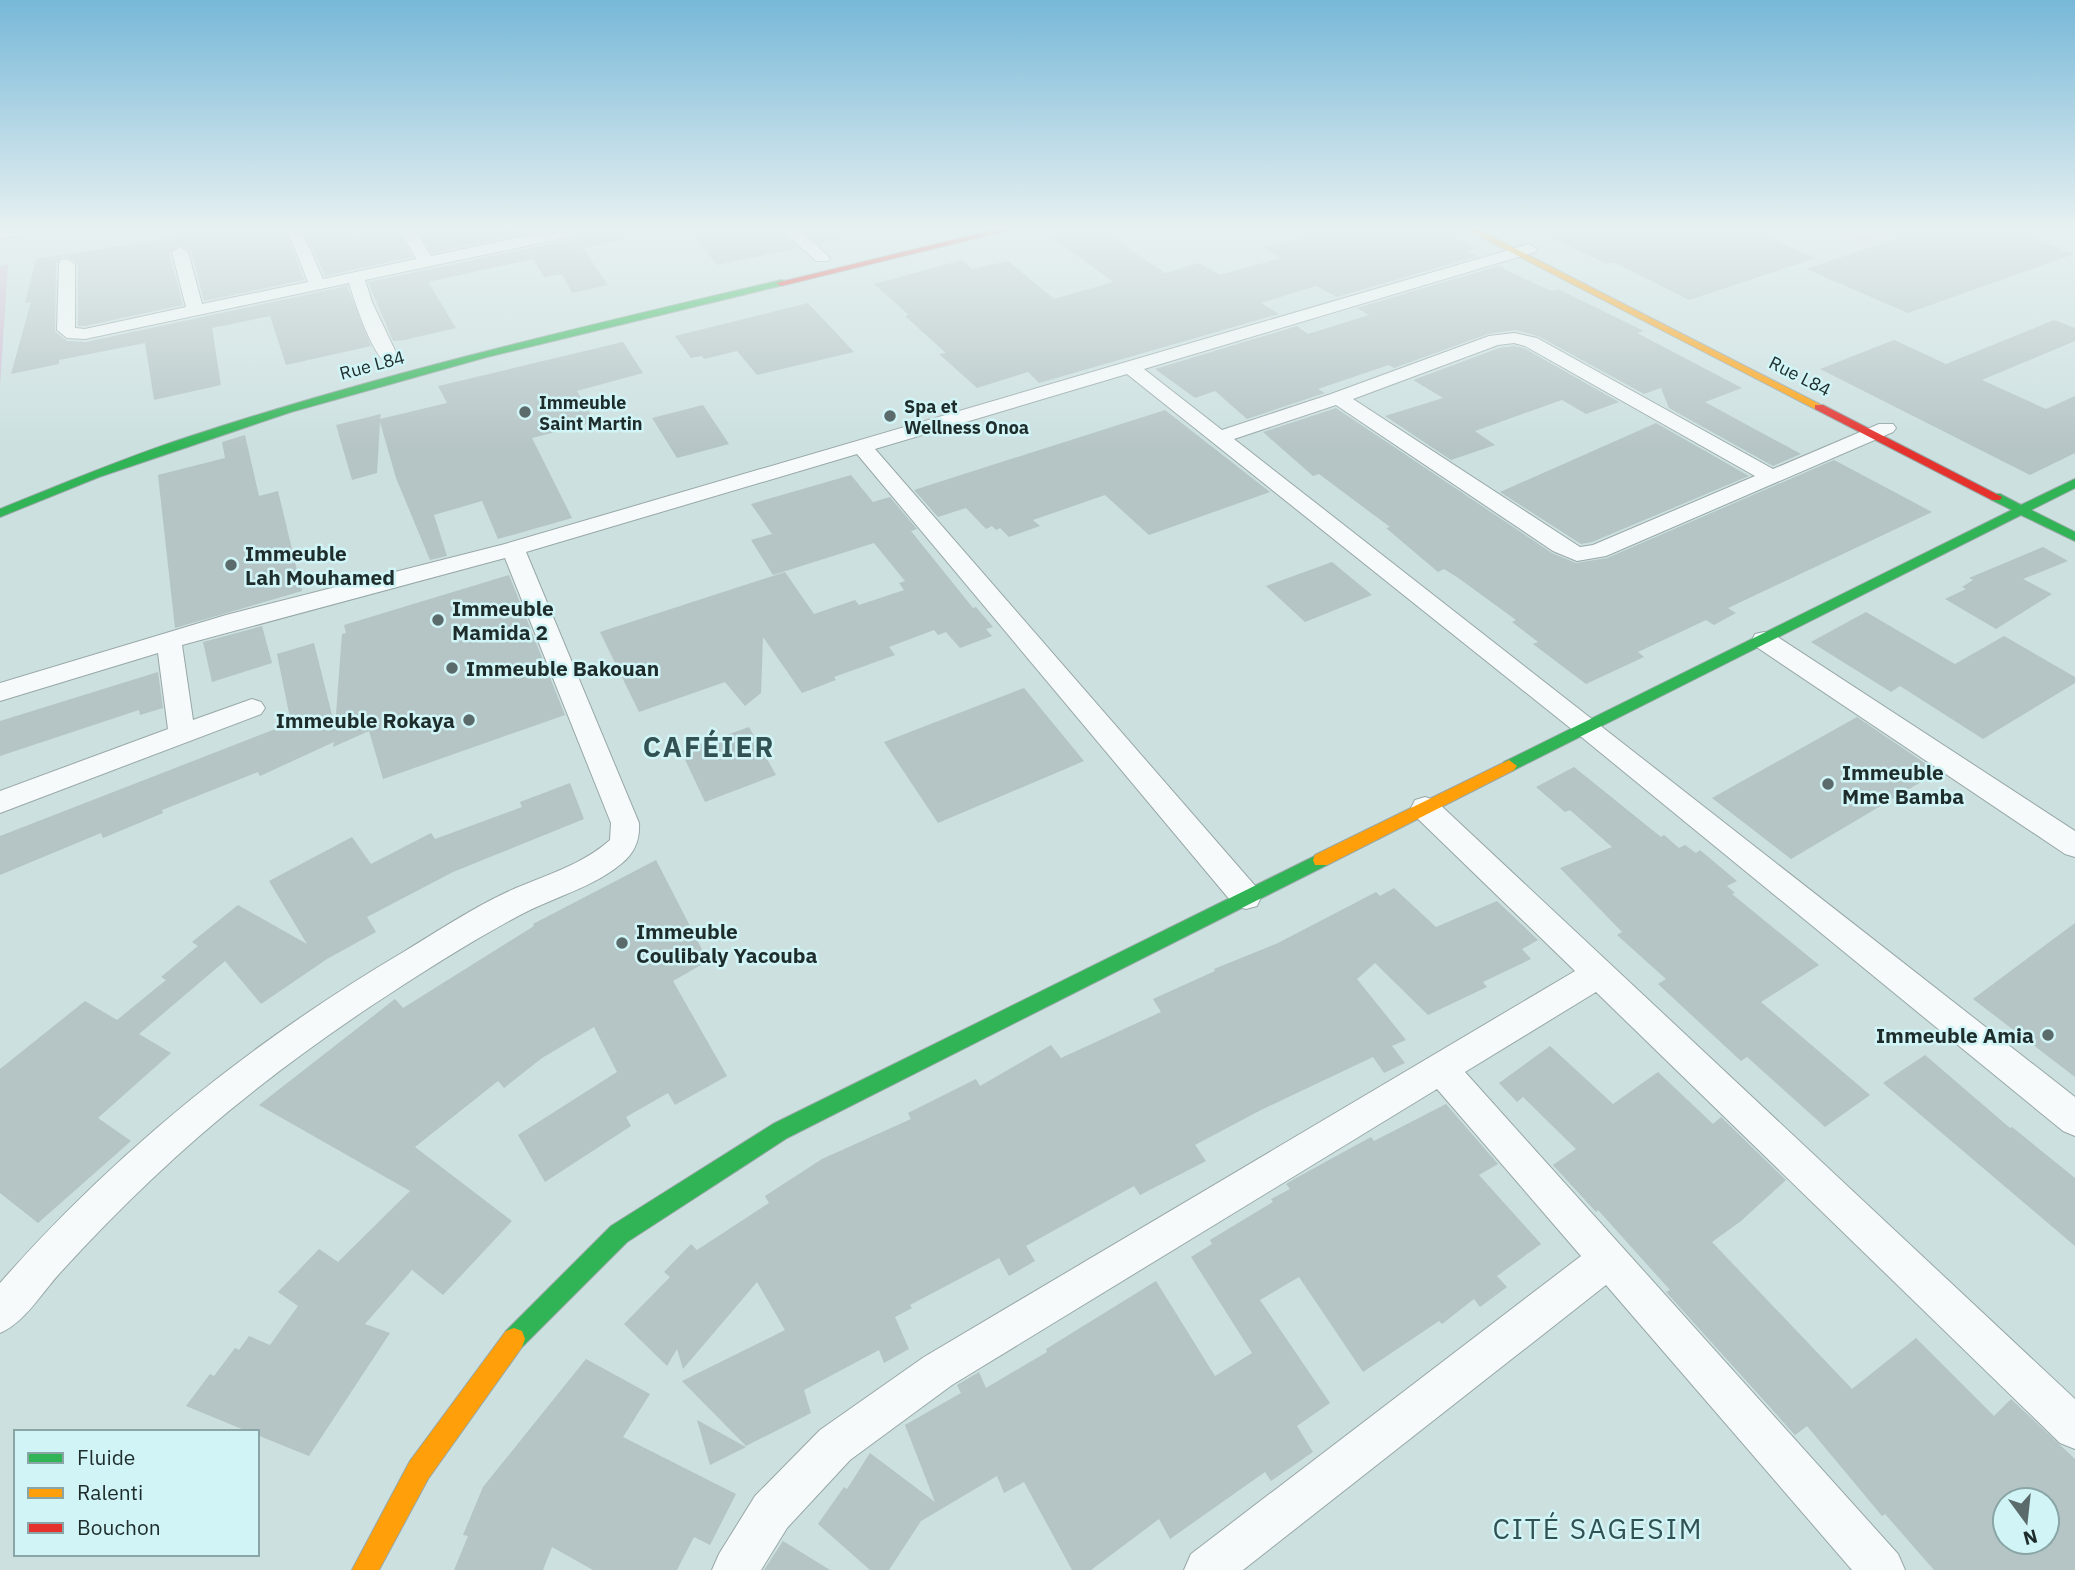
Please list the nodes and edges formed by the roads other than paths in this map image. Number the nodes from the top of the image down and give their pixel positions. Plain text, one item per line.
1 (66, 302) edge
2 (193, 302) edge
3 (231, 302) edge
4 (363, 302) edge
5 (628, 302) edge
6 (700, 302) edge
7 (1347, 302) edge
8 (1624, 302) edge
9 (607, 307) dead end
10 (195, 310) junction
11 (554, 320) dead end
12 (561, 335) junction
13 (390, 359) dead end
14 (1129, 366) junction
15 (1338, 398) junction
16 (1880, 431) junction
17 (1220, 437) junction
18 (861, 446) junction
19 (1770, 476) junction
20 (2075, 483) edge
21 (2029, 507) junction
22 (0, 513) edge
23 (2075, 524) edge
24 (2075, 537) edge
25 (513, 549) junction
26 (169, 640) junction
27 (1764, 640) junction
28 (0, 692) edge
29 (252, 708) dead end
30 (1588, 727) junction
31 (182, 735) junction
32 (0, 802) edge
33 (1425, 808) junction
34 (2075, 846) edge
35 (1246, 897) junction
36 (1599, 973) junction
37 (1441, 1069) junction
38 (2075, 1119) edge
39 (1608, 1260) junction
40 (0, 1313) edge
41 (2075, 1428) edge
42 (365, 1570) edge
43 (735, 1570) edge
44 (1207, 1570) edge
45 (1882, 1570) edge

1 - 10 street
2 - 10 street
3 - 10 street
4 - 13 street
5 - 9 street
6 - 12 street, Rue L84
7 - 14 street
8 - 16 street, Rue L84
11 - 12 street
12 - 22 street, Rue L84
14 - 17 street
14 - 18 street
15 - 17 street
15 - 19 street
15 - 19 street
16 - 19 street
16 - 21 street, Rue L84
17 - 30 street
18 - 25 street
18 - 35 street
20 - 21 street
21 - 23 street, Rue L84
21 - 24 street, Rue L84
21 - 27 street
25 - 26 street
25 - 40 street
26 - 28 street
26 - 31 street
27 - 30 street
27 - 34 street
29 - 31 street
30 - 33 street
30 - 38 street
31 - 32 street
33 - 35 street
33 - 36 street
35 - 42 street
36 - 37 street
36 - 41 street
37 - 39 street
37 - 43 street
39 - 44 street
39 - 45 street

